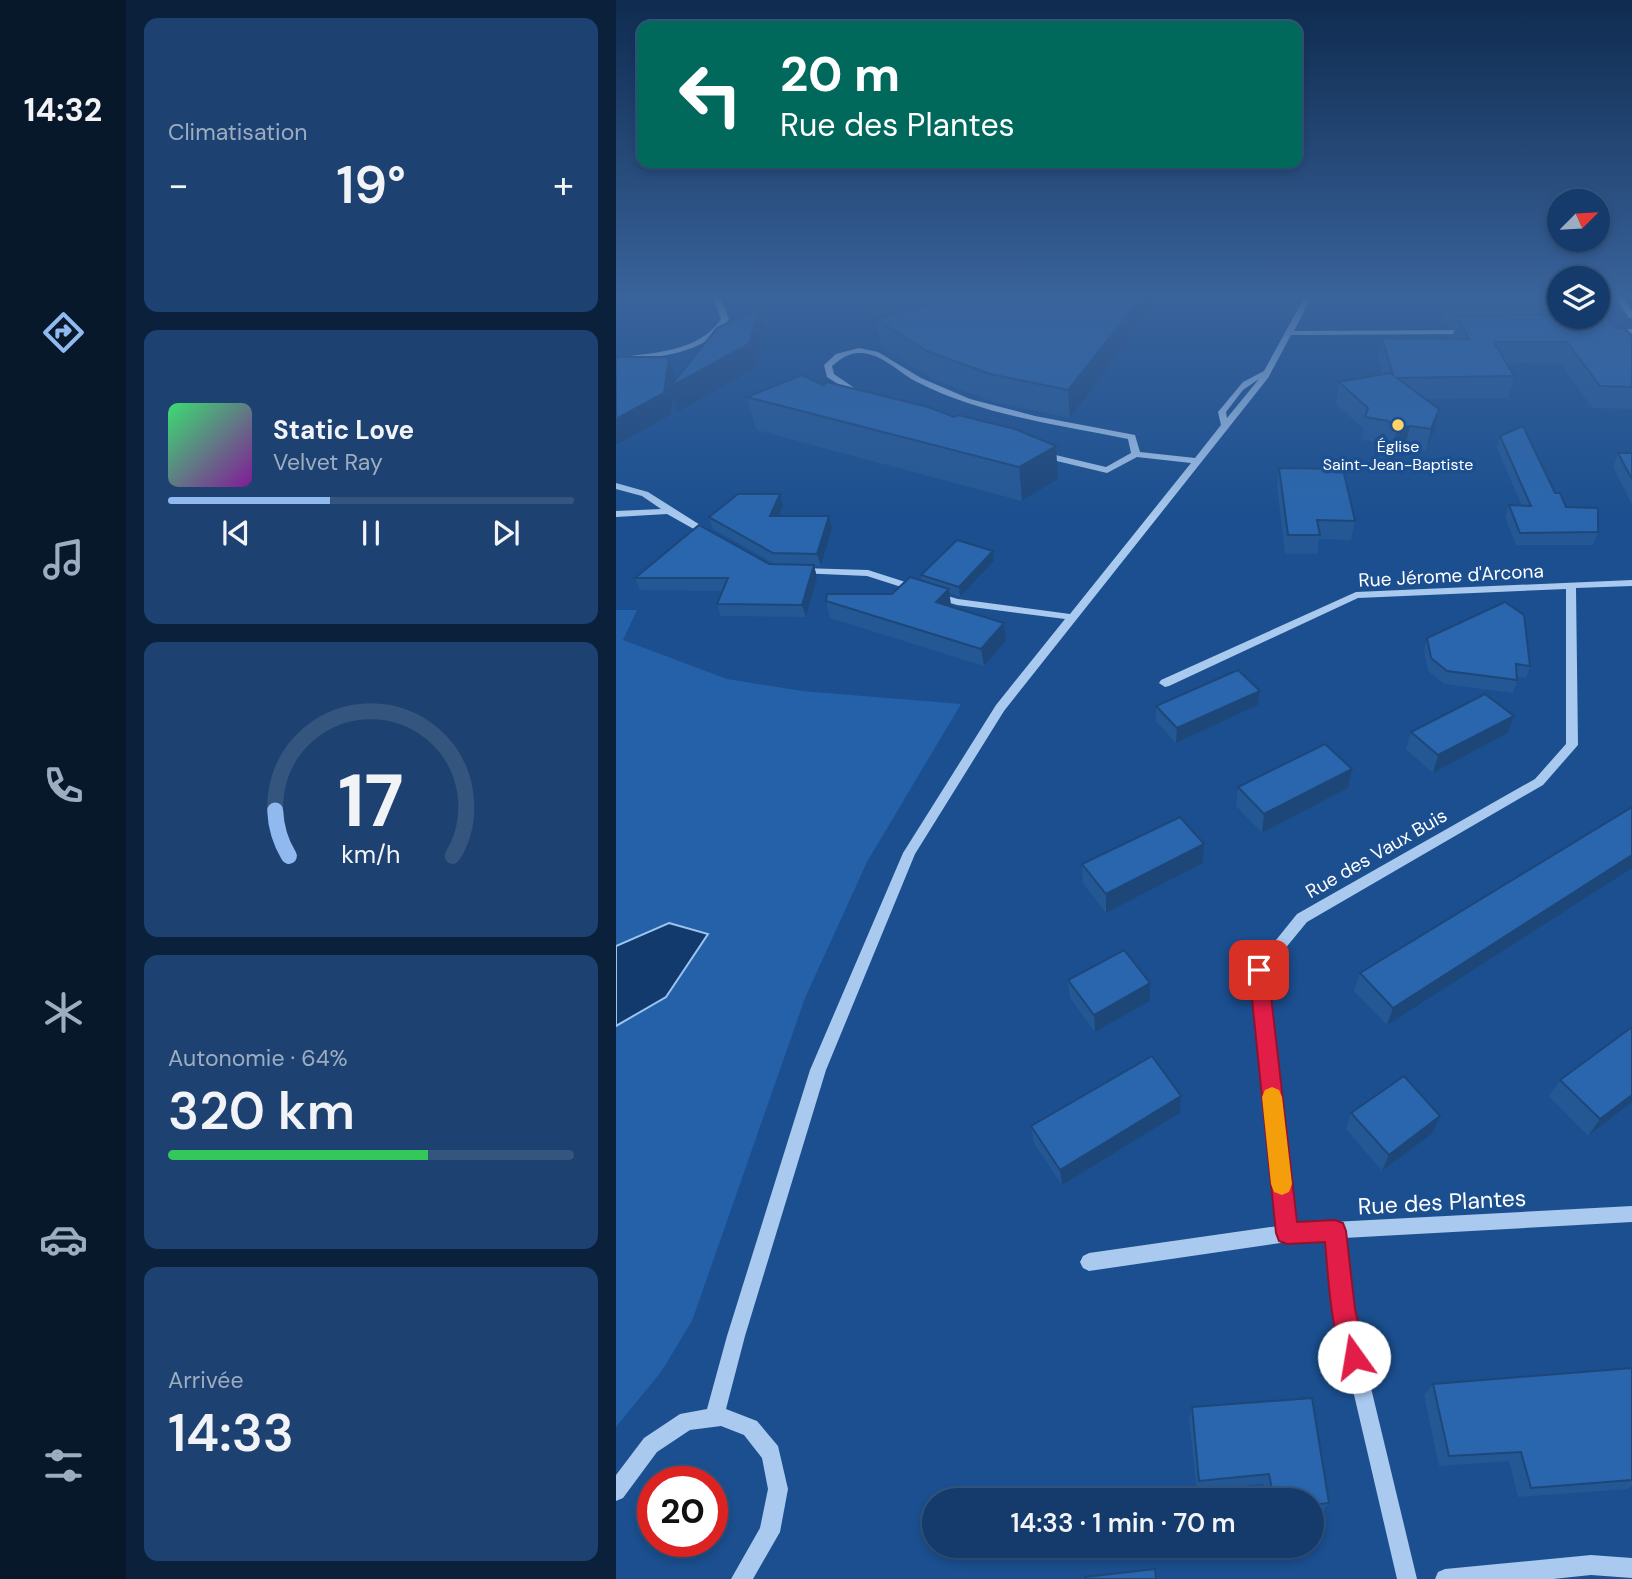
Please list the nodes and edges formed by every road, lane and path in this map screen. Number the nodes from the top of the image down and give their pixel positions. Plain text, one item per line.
1 (829, 372) edge
2 (905, 372) edge
3 (1267, 372) edge
4 (872, 405) edge
5 (1026, 452) edge
6 (1136, 454) junction
7 (1196, 461) junction
8 (616, 486) edge
9 (669, 512) junction
10 (616, 513) edge
11 (716, 538) edge
12 (787, 571) edge
13 (1632, 583) edge
14 (1571, 585) junction
15 (1072, 617) junction
16 (1165, 683) dead end
17 (1632, 1214) edge
18 (1335, 1231) junction
19 (1287, 1233) junction
20 (1089, 1262) dead end
21 (715, 1415) junction
22 (616, 1491) edge
23 (1632, 1568) edge
24 (741, 1579) edge
25 (1407, 1579) edge
26 (1445, 1579) edge

1 - 4 street
2 - 6 street
3 - 7 street
5 - 6 street
6 - 7 street
7 - 15 street
8 - 9 street
9 - 10 street
9 - 11 street
12 - 15 street
13 - 14 street, Rue Jérome d'Arcona
14 - 16 street, Rue Jérome d'Arcona
14 - 19 street, Rue des Vaux Buis
15 - 21 street
17 - 18 street, Rue des Plantes
18 - 19 street, Rue des Plantes
18 - 25 street
19 - 20 street, Rue des Plantes
21 - 22 street
21 - 24 street
23 - 26 street

